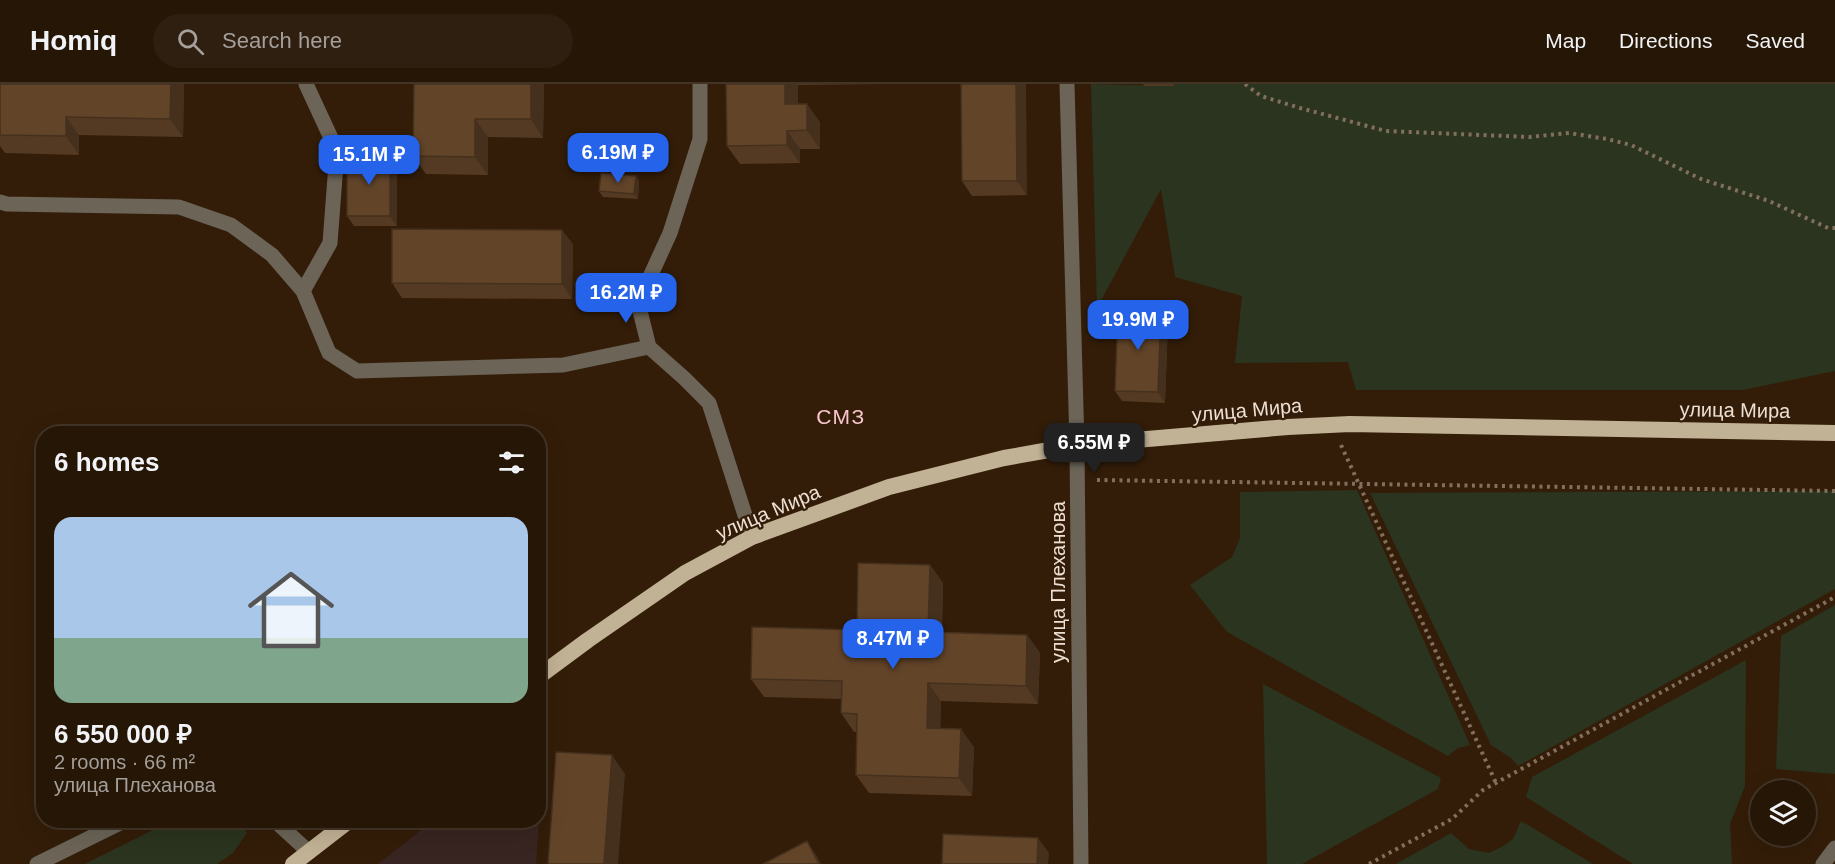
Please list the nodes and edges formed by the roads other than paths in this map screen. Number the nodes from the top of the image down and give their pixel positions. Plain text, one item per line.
1 (306, 84) edge
2 (700, 84) edge
3 (1067, 84) edge
4 (2, 204) edge
5 (303, 291) junction
6 (649, 347) junction
7 (1835, 433) edge
8 (1077, 445) junction
9 (752, 537) junction
10 (546, 671) edge
11 (110, 828) edge
12 (283, 828) edge
13 (340, 828) edge
14 (1835, 848) edge
15 (309, 852) junction
16 (37, 864) edge
17 (293, 864) edge
18 (1081, 864) edge
19 (1823, 864) edge

1 - 5 street
2 - 6 street
3 - 8 street, улица Плеханова
4 - 5 street
5 - 6 street
6 - 9 street
7 - 8 highway, улица Мира
8 - 9 highway, улица Мира
8 - 18 street, улица Плеханова
9 - 10 highway, улица Мира
11 - 16 street
12 - 15 street
13 - 15 highway
14 - 19 street
15 - 17 highway

